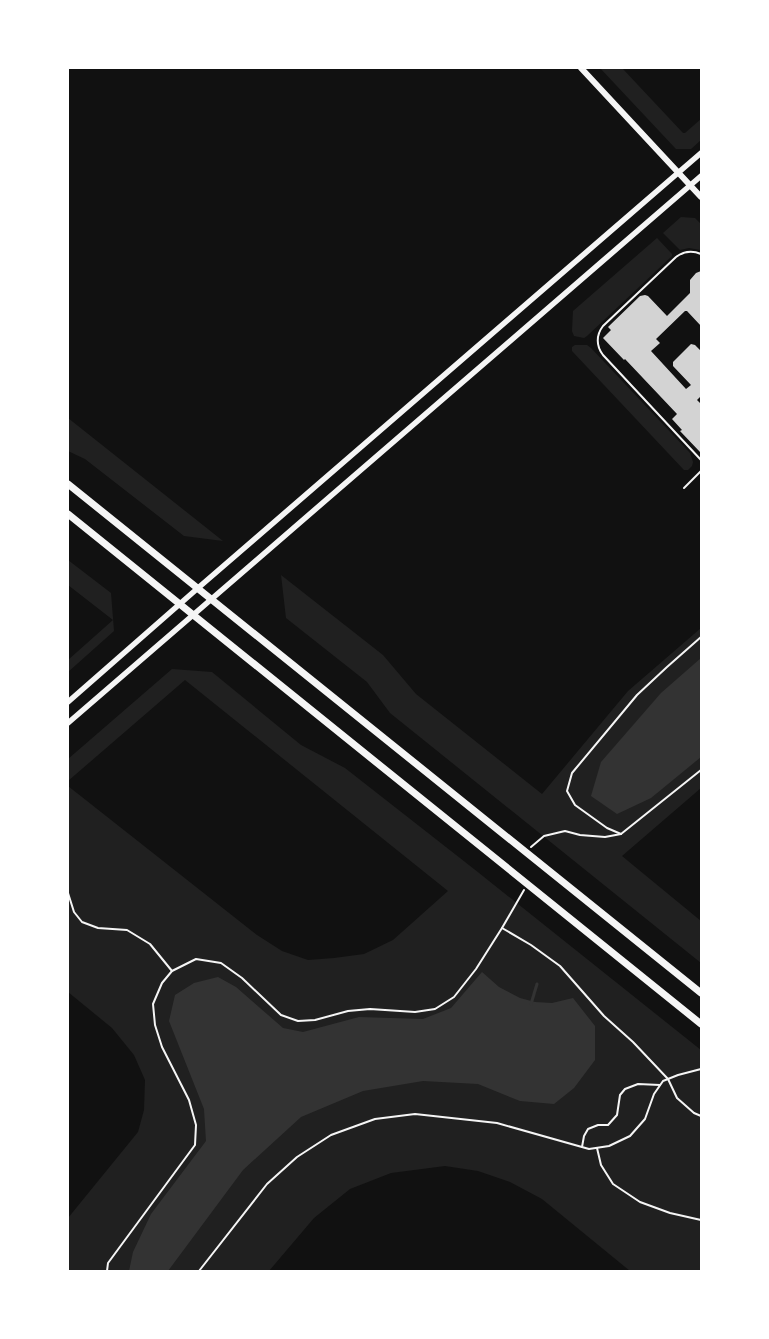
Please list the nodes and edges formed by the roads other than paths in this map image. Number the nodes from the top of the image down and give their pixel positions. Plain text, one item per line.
1 (581, 68) edge
2 (701, 153) edge
3 (678, 172) junction
4 (701, 176) edge
5 (690, 185) junction
6 (701, 197) edge
7 (701, 254) edge
8 (701, 460) edge
9 (701, 471) edge
10 (68, 484) edge
11 (684, 488) dead end
12 (68, 514) edge
13 (198, 588) junction
14 (212, 598) junction
15 (180, 604) junction
16 (194, 614) junction
17 (68, 702) edge
18 (68, 723) edge
19 (701, 993) edge
20 (701, 1024) edge

1 - 3 main road
2 - 3 street
3 - 5 main road
3 - 13 street
4 - 5 street
5 - 6 main road
5 - 14 street
7 - 8 lane
9 - 11 lane
10 - 13 main road
12 - 15 main road
13 - 14 main road
13 - 15 street
14 - 16 street
14 - 19 main road
15 - 16 main road
15 - 17 street
16 - 18 street
16 - 20 main road

